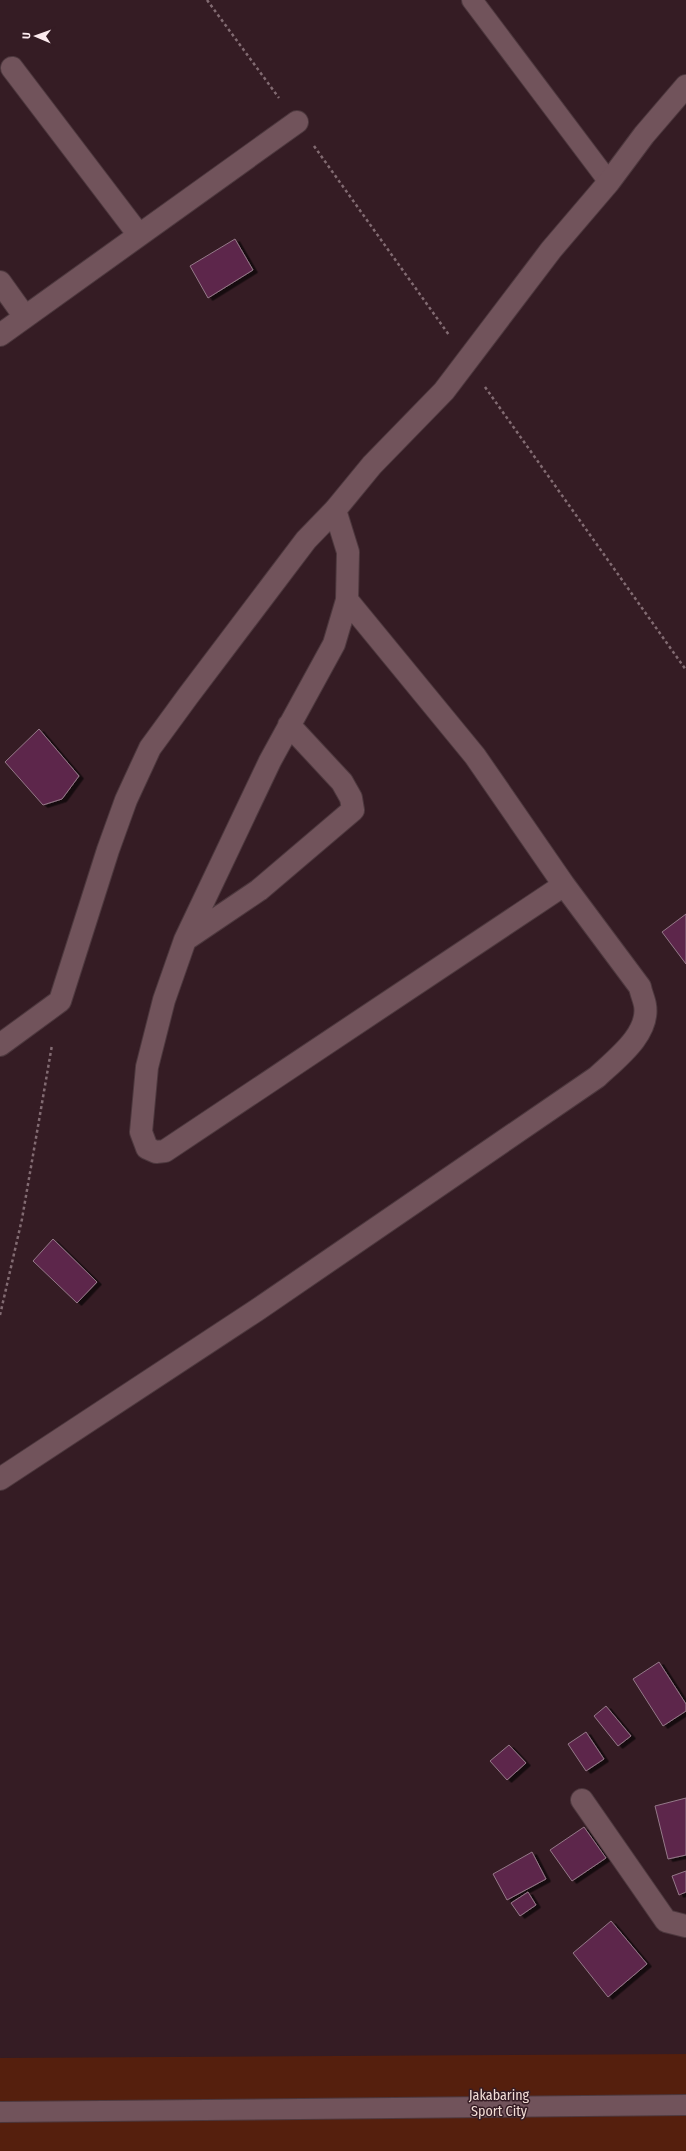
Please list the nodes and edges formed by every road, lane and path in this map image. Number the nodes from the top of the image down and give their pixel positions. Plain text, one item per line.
1 (472, 0) edge
2 (12, 68) dead end
3 (686, 86) edge
4 (297, 122) dead end
5 (609, 182) junction
6 (139, 235) junction
7 (0, 282) edge
8 (25, 317) junction
9 (0, 335) edge
10 (335, 510) junction
11 (347, 600) junction
12 (289, 725) junction
13 (564, 885) junction
14 (185, 940) junction
15 (60, 1001) junction
16 (0, 1046) edge
17 (0, 1315) edge
18 (0, 1479) edge
19 (582, 1800) dead end
20 (686, 1926) edge
21 (686, 2105) edge
22 (0, 2112) edge

1 - 5 lane
2 - 6 street
3 - 5 street
4 - 6 street
5 - 10 street
6 - 8 street
7 - 8 street
8 - 9 street
10 - 11 street
10 - 15 street
11 - 12 street
11 - 13 street
12 - 14 street
12 - 14 street
13 - 14 street
13 - 18 street
15 - 16 street
15 - 17 path
19 - 20 street
21 - 22 lane

